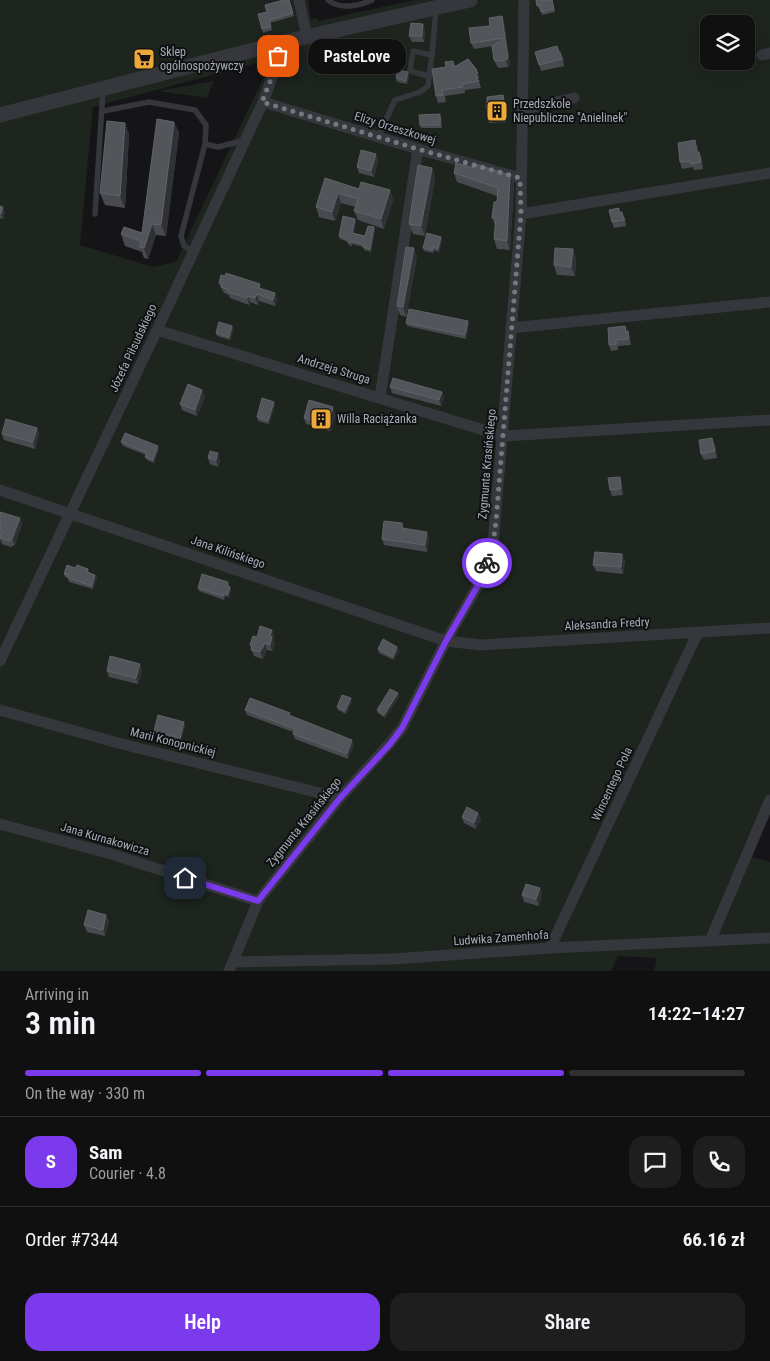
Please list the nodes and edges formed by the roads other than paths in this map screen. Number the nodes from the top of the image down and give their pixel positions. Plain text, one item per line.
1 (298, 0) edge
2 (328, 0) edge
3 (372, 0) edge
4 (470, 0) edge
5 (524, 0) edge
6 (436, 8) junction
7 (307, 37) junction
8 (280, 43) junction
9 (432, 55) junction
10 (429, 76) junction
11 (104, 88) junction
12 (574, 98) dead end
13 (262, 102) junction
14 (522, 110) junction
15 (103, 111) junction
16 (0, 115) edge
17 (378, 137) junction
18 (245, 140) junction
19 (205, 144) junction
20 (418, 149) junction
21 (770, 173) edge
22 (520, 178) junction
23 (95, 214) dead end
24 (521, 214) junction
25 (193, 252) junction
26 (770, 302) edge
27 (511, 328) junction
28 (157, 330) junction
29 (380, 398) junction
30 (770, 420) edge
31 (503, 436) junction
32 (0, 490) edge
33 (71, 513) junction
34 (770, 628) edge
35 (698, 632) junction
36 (446, 641) junction
37 (0, 661) edge
38 (0, 710) edge
39 (340, 798) junction
40 (770, 800) edge
41 (0, 824) edge
42 (258, 901) junction
43 (770, 938) edge
44 (710, 942) junction
45 (550, 948) junction
46 (231, 967) edge

1 - 7 street
2 - 3 lane
4 - 6 street
5 - 14 street, Zygmunta Krasińskiego
6 - 7 street
6 - 9 lane
7 - 8 street
8 - 11 street
8 - 13 street, Józefa Piłsudskiego
9 - 10 lane
9 - 10 lane
10 - 17 lane
11 - 15 lane
11 - 16 street
12 - 14 street
13 - 17 street, Elizy Orzeszkowej
13 - 18 street, Józefa Piłsudskiego
14 - 22 street, Zygmunta Krasińskiego
15 - 19 lane
15 - 23 lane
17 - 20 street, Elizy Orzeszkowej
18 - 19 lane
18 - 25 street, Józefa Piłsudskiego
19 - 25 lane
20 - 22 street, Elizy Orzeszkowej
20 - 29 street
21 - 24 street
22 - 24 street, Zygmunta Krasińskiego
24 - 27 street, Zygmunta Krasińskiego
25 - 28 street, Józefa Piłsudskiego
26 - 27 street
27 - 31 street, Zygmunta Krasińskiego
28 - 29 street, Andrzeja Struga
28 - 33 street, Józefa Piłsudskiego
29 - 31 street, Andrzeja Struga
30 - 31 street
31 - 36 street, Zygmunta Krasińskiego
32 - 33 street, Jana Kilińskiego
33 - 36 street, Jana Kilińskiego
33 - 37 street, Józefa Piłsudskiego
34 - 35 street, Aleksandra Fredry
35 - 36 street, Aleksandra Fredry
35 - 45 street, Wincentego Pola
36 - 39 street, Zygmunta Krasińskiego
38 - 39 street, Marii Konopnickiej
39 - 42 street, Zygmunta Krasińskiego
40 - 44 street
41 - 42 street, Jana Kurnakowicza
42 - 46 street, Zygmunta Krasińskiego
43 - 44 street, Ludwika Zamenhofa
44 - 45 street, Ludwika Zamenhofa
45 - 46 street, Ludwika Zamenhofa

